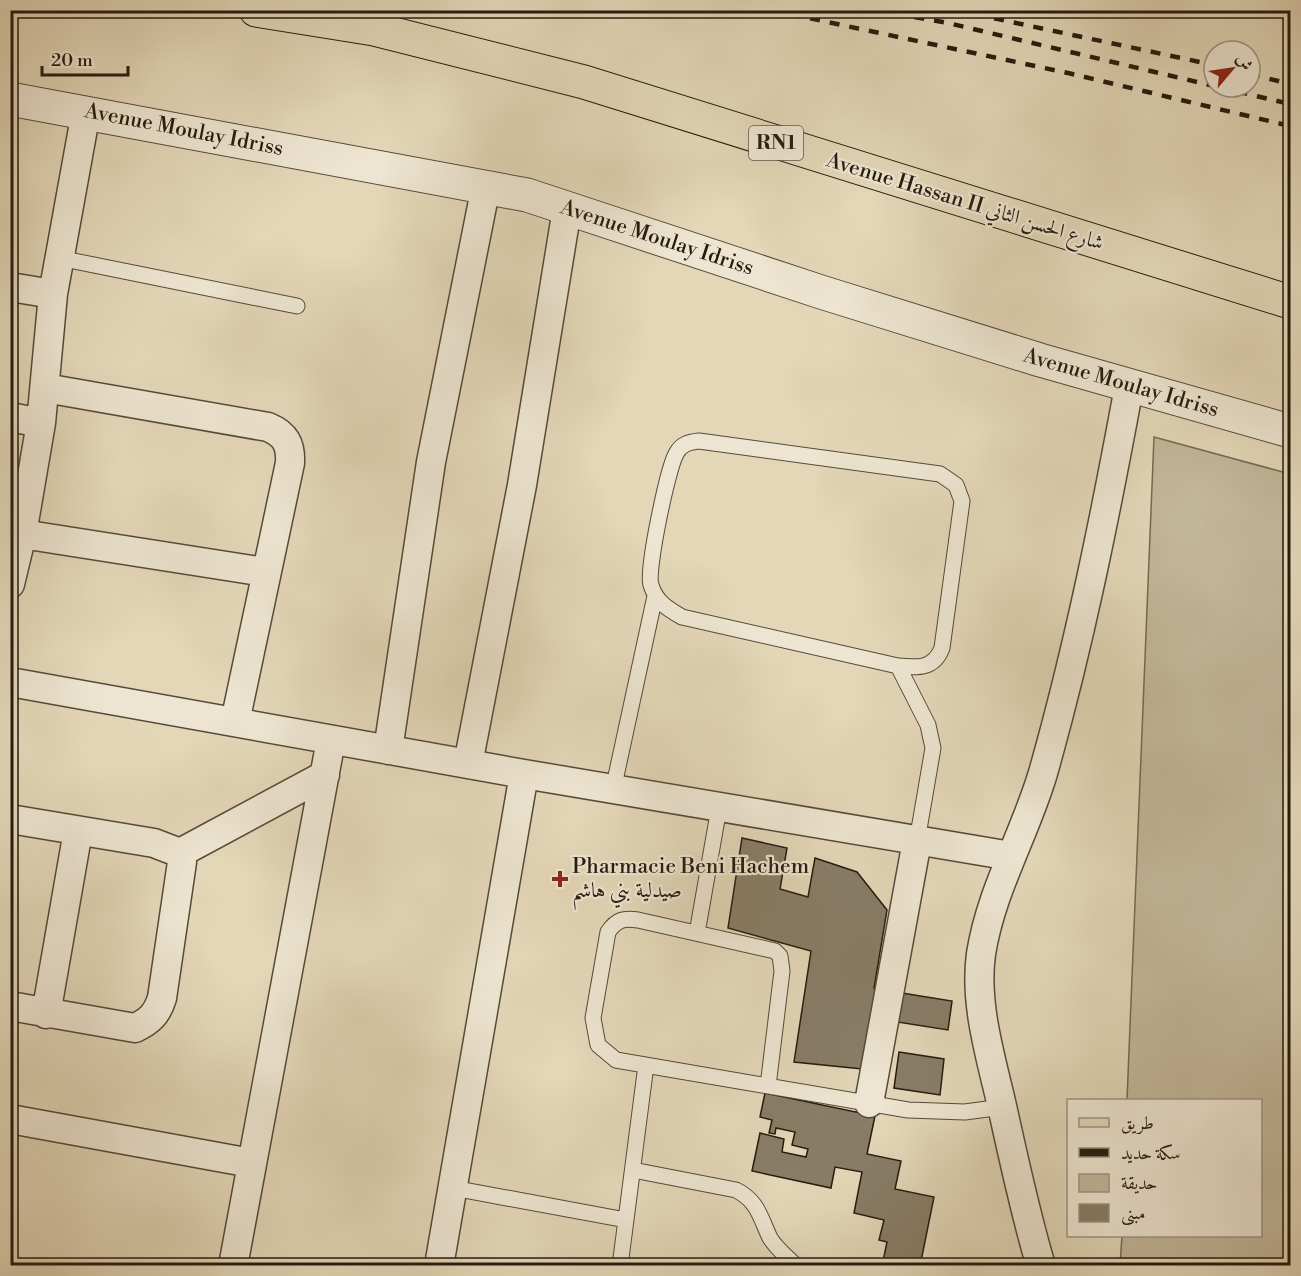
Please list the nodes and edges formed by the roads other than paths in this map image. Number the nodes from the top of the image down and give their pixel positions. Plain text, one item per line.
1 (256, 10) edge
2 (10, 99) edge
3 (86, 112) junction
4 (486, 186) junction
5 (567, 209) junction
6 (59, 258) junction
7 (10, 287) edge
8 (53, 294) junction
9 (1290, 302) edge
10 (297, 306) dead end
11 (1130, 387) junction
12 (45, 388) junction
13 (10, 417) edge
14 (41, 423) junction
15 (1290, 431) edge
16 (22, 534) junction
17 (265, 572) junction
18 (10, 584) edge
19 (655, 596) junction
20 (898, 666) junction
21 (10, 682) edge
22 (235, 722) junction
23 (331, 740) junction
24 (388, 750) junction
25 (468, 764) junction
26 (524, 774) junction
27 (325, 775) junction
28 (613, 790) junction
29 (719, 808) junction
30 (10, 819) edge
31 (78, 831) junction
32 (917, 841) junction
33 (180, 853) junction
34 (1011, 856) junction
35 (697, 933) junction
36 (10, 1006) edge
37 (46, 1014) junction
38 (646, 1065) junction
39 (768, 1086) junction
40 (869, 1103) junction
41 (1002, 1107) junction
42 (10, 1119) edge
43 (251, 1162) junction
44 (633, 1170) junction
45 (453, 1188) junction
46 (626, 1220) junction
47 (233, 1266) edge
48 (439, 1266) edge
49 (620, 1266) edge
50 (796, 1266) edge
51 (1041, 1266) edge

1 - 9 main road, Avenue Hassan II شارع الحسن الثاني / RN1
2 - 3 street, Avenue Moulay Idriss
3 - 4 street, Avenue Moulay Idriss
3 - 6 street
4 - 5 street, Avenue Moulay Idriss
4 - 24 street
5 - 11 street, Avenue Moulay Idriss
5 - 25 street
6 - 8 street
6 - 10 lane
7 - 8 street
8 - 12 street
11 - 15 street, Avenue Moulay Idriss
11 - 34 street
12 - 14 street
12 - 17 street
13 - 14 street
14 - 16 street
16 - 17 street
16 - 18 street
17 - 22 street
19 - 20 lane
19 - 20 lane
19 - 28 lane
20 - 32 lane
21 - 22 street
22 - 23 street
23 - 24 street
23 - 27 street
24 - 25 street
25 - 26 street
26 - 28 street
26 - 45 street
27 - 33 street
27 - 43 street
28 - 29 street
29 - 32 street
29 - 35 lane
30 - 31 street
31 - 33 street
31 - 37 street
32 - 34 street
32 - 40 street
33 - 37 street
34 - 41 street
35 - 38 lane
35 - 39 lane
36 - 37 street
38 - 39 lane
38 - 44 lane
39 - 40 lane
40 - 41 lane
41 - 51 street
42 - 43 street
43 - 47 street
44 - 46 lane
44 - 50 lane
45 - 46 lane
45 - 48 street
46 - 49 lane

